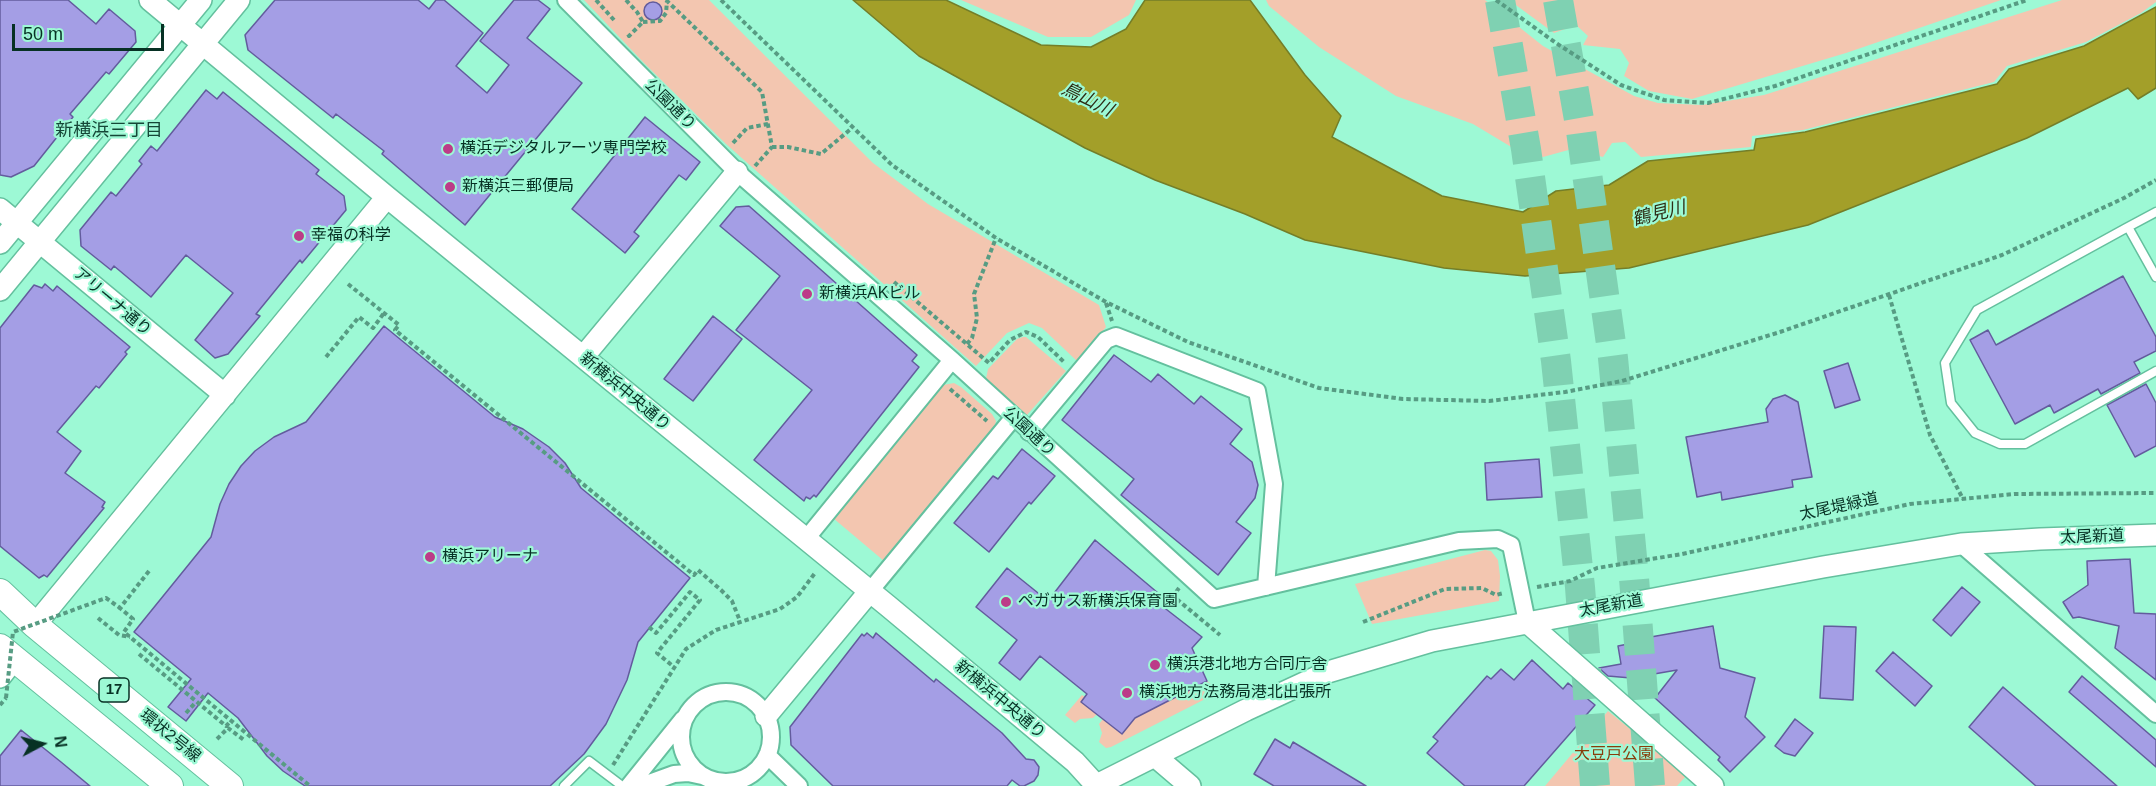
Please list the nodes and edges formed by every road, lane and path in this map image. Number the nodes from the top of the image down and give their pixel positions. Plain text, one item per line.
1 (150, 0) edge
2 (201, 0) edge
3 (239, 0) edge
4 (566, 0) edge
5 (626, 0) edge
6 (667, 0) edge
7 (721, 0) edge
8 (1496, 0) edge
9 (2027, 0) edge
10 (643, 22) junction
11 (180, 25) junction
12 (629, 36) dead end
13 (203, 44) junction
14 (768, 124) junction
15 (852, 128) junction
16 (730, 146) dead end
17 (772, 147) junction
18 (745, 169) junction
19 (2156, 180) edge
20 (387, 197) junction
21 (0, 209) edge
22 (2156, 212) edge
23 (17, 223) junction
24 (2128, 227) junction
25 (996, 238) junction
26 (40, 242) junction
27 (0, 243) edge
28 (2156, 277) edge
29 (348, 284) dead end
30 (0, 290) edge
31 (1889, 295) junction
32 (384, 313) junction
33 (967, 344) dead end
34 (326, 357) dead end
35 (583, 357) junction
36 (952, 360) junction
37 (989, 363) dead end
38 (2156, 371) edge
39 (1078, 374) junction
40 (947, 386) dead end
41 (225, 394) junction
42 (1014, 417) junction
43 (993, 426) dead end
44 (1029, 432) junction
45 (2156, 493) edge
46 (1963, 499) junction
47 (2156, 535) edge
48 (806, 539) junction
49 (1961, 544) junction
50 (148, 571) dead end
51 (815, 573) dead end
52 (1181, 585) dead end
53 (1266, 587) junction
54 (1533, 588) dead end
55 (870, 591) junction
56 (0, 592) edge
57 (1504, 593) dead end
58 (120, 608) junction
59 (98, 618) dead end
60 (740, 621) junction
61 (1363, 622) dead end
62 (1527, 622) junction
63 (35, 625) junction
64 (649, 627) dead end
65 (1220, 635) dead end
66 (130, 637) junction
67 (139, 654) dead end
68 (5, 661) edge
69 (167, 668) junction
70 (674, 668) junction
71 (162, 673) junction
72 (196, 702) junction
73 (0, 705) edge
74 (186, 713) dead end
75 (2156, 714) edge
76 (685, 716) junction
77 (766, 716) junction
78 (231, 721) junction
79 (217, 739) dead end
80 (244, 740) dead end
81 (767, 755) junction
82 (1156, 757) junction
83 (607, 774) junction
84 (702, 776) junction
85 (744, 783) edge
86 (308, 785) edge
87 (170, 786) edge
88 (230, 786) edge
89 (564, 786) edge
90 (622, 786) edge
91 (629, 786) edge
92 (641, 786) edge
93 (799, 786) edge
94 (1096, 786) edge
95 (1190, 786) edge
96 (1713, 786) edge

1 - 11 street, 新横浜中央通り
2 - 11 street
3 - 13 street
4 - 18 street, 公園通り
5 - 10 path
6 - 10 path
6 - 14 path
7 - 15 path
8 - 9 path
10 - 12 path
11 - 13 street, 新横浜中央通り
11 - 23 street
13 - 20 street, 新横浜中央通り
13 - 26 street
14 - 16 path
14 - 17 path
15 - 17 path
15 - 25 path
17 - 18 path
18 - 35 street
18 - 36 street, 公園通り
19 - 31 path
20 - 35 street, 新横浜中央通り
20 - 41 street
21 - 23 street, アリーナ通り
22 - 24 lane
23 - 26 street, アリーナ通り
23 - 27 street
24 - 28 lane
24 - 38 lane
25 - 31 path
25 - 33 path
26 - 30 street
26 - 41 street, アリーナ通り
29 - 32 path
31 - 46 path
32 - 34 path
32 - 60 path
35 - 48 street, 新横浜中央通り
36 - 42 street, 公園通り
36 - 48 street
37 - 39 path
39 - 44 street
39 - 53 street
40 - 43 path
41 - 63 street
42 - 44 street, 公園通り
42 - 55 street
44 - 53 street, 公園通り
45 - 46 path, 太尾堤緑道
46 - 54 path, 太尾堤緑道
47 - 49 street, 太尾新道
48 - 55 street, 新横浜中央通り
49 - 62 street, 太尾新道
49 - 75 street
50 - 58 path
51 - 60 path
52 - 65 path
53 - 62 street, 公園通り
55 - 77 street
55 - 94 street, 新横浜中央通り
56 - 63 main road, 環状2号線 / 17
57 - 61 path
58 - 66 path
58 - 73 path, bridge
59 - 66 path
60 - 70 path
62 - 82 street, 太尾新道
62 - 96 street
63 - 88 main road, 環状2号線 / 17
64 - 70 path
66 - 69 path
67 - 71 path
68 - 87 main road, 17
69 - 71 path
69 - 78 path
70 - 83 path
71 - 72 path
72 - 74 path
72 - 78 path
76 - 77 street
76 - 84 street
76 - 91 street
77 - 81 street
78 - 86 path
79 - 80 path
81 - 85 street
81 - 93 street
82 - 94 street, 太尾新道
82 - 95 street
83 - 89 lane
83 - 90 lane
84 - 85 street
84 - 92 street

